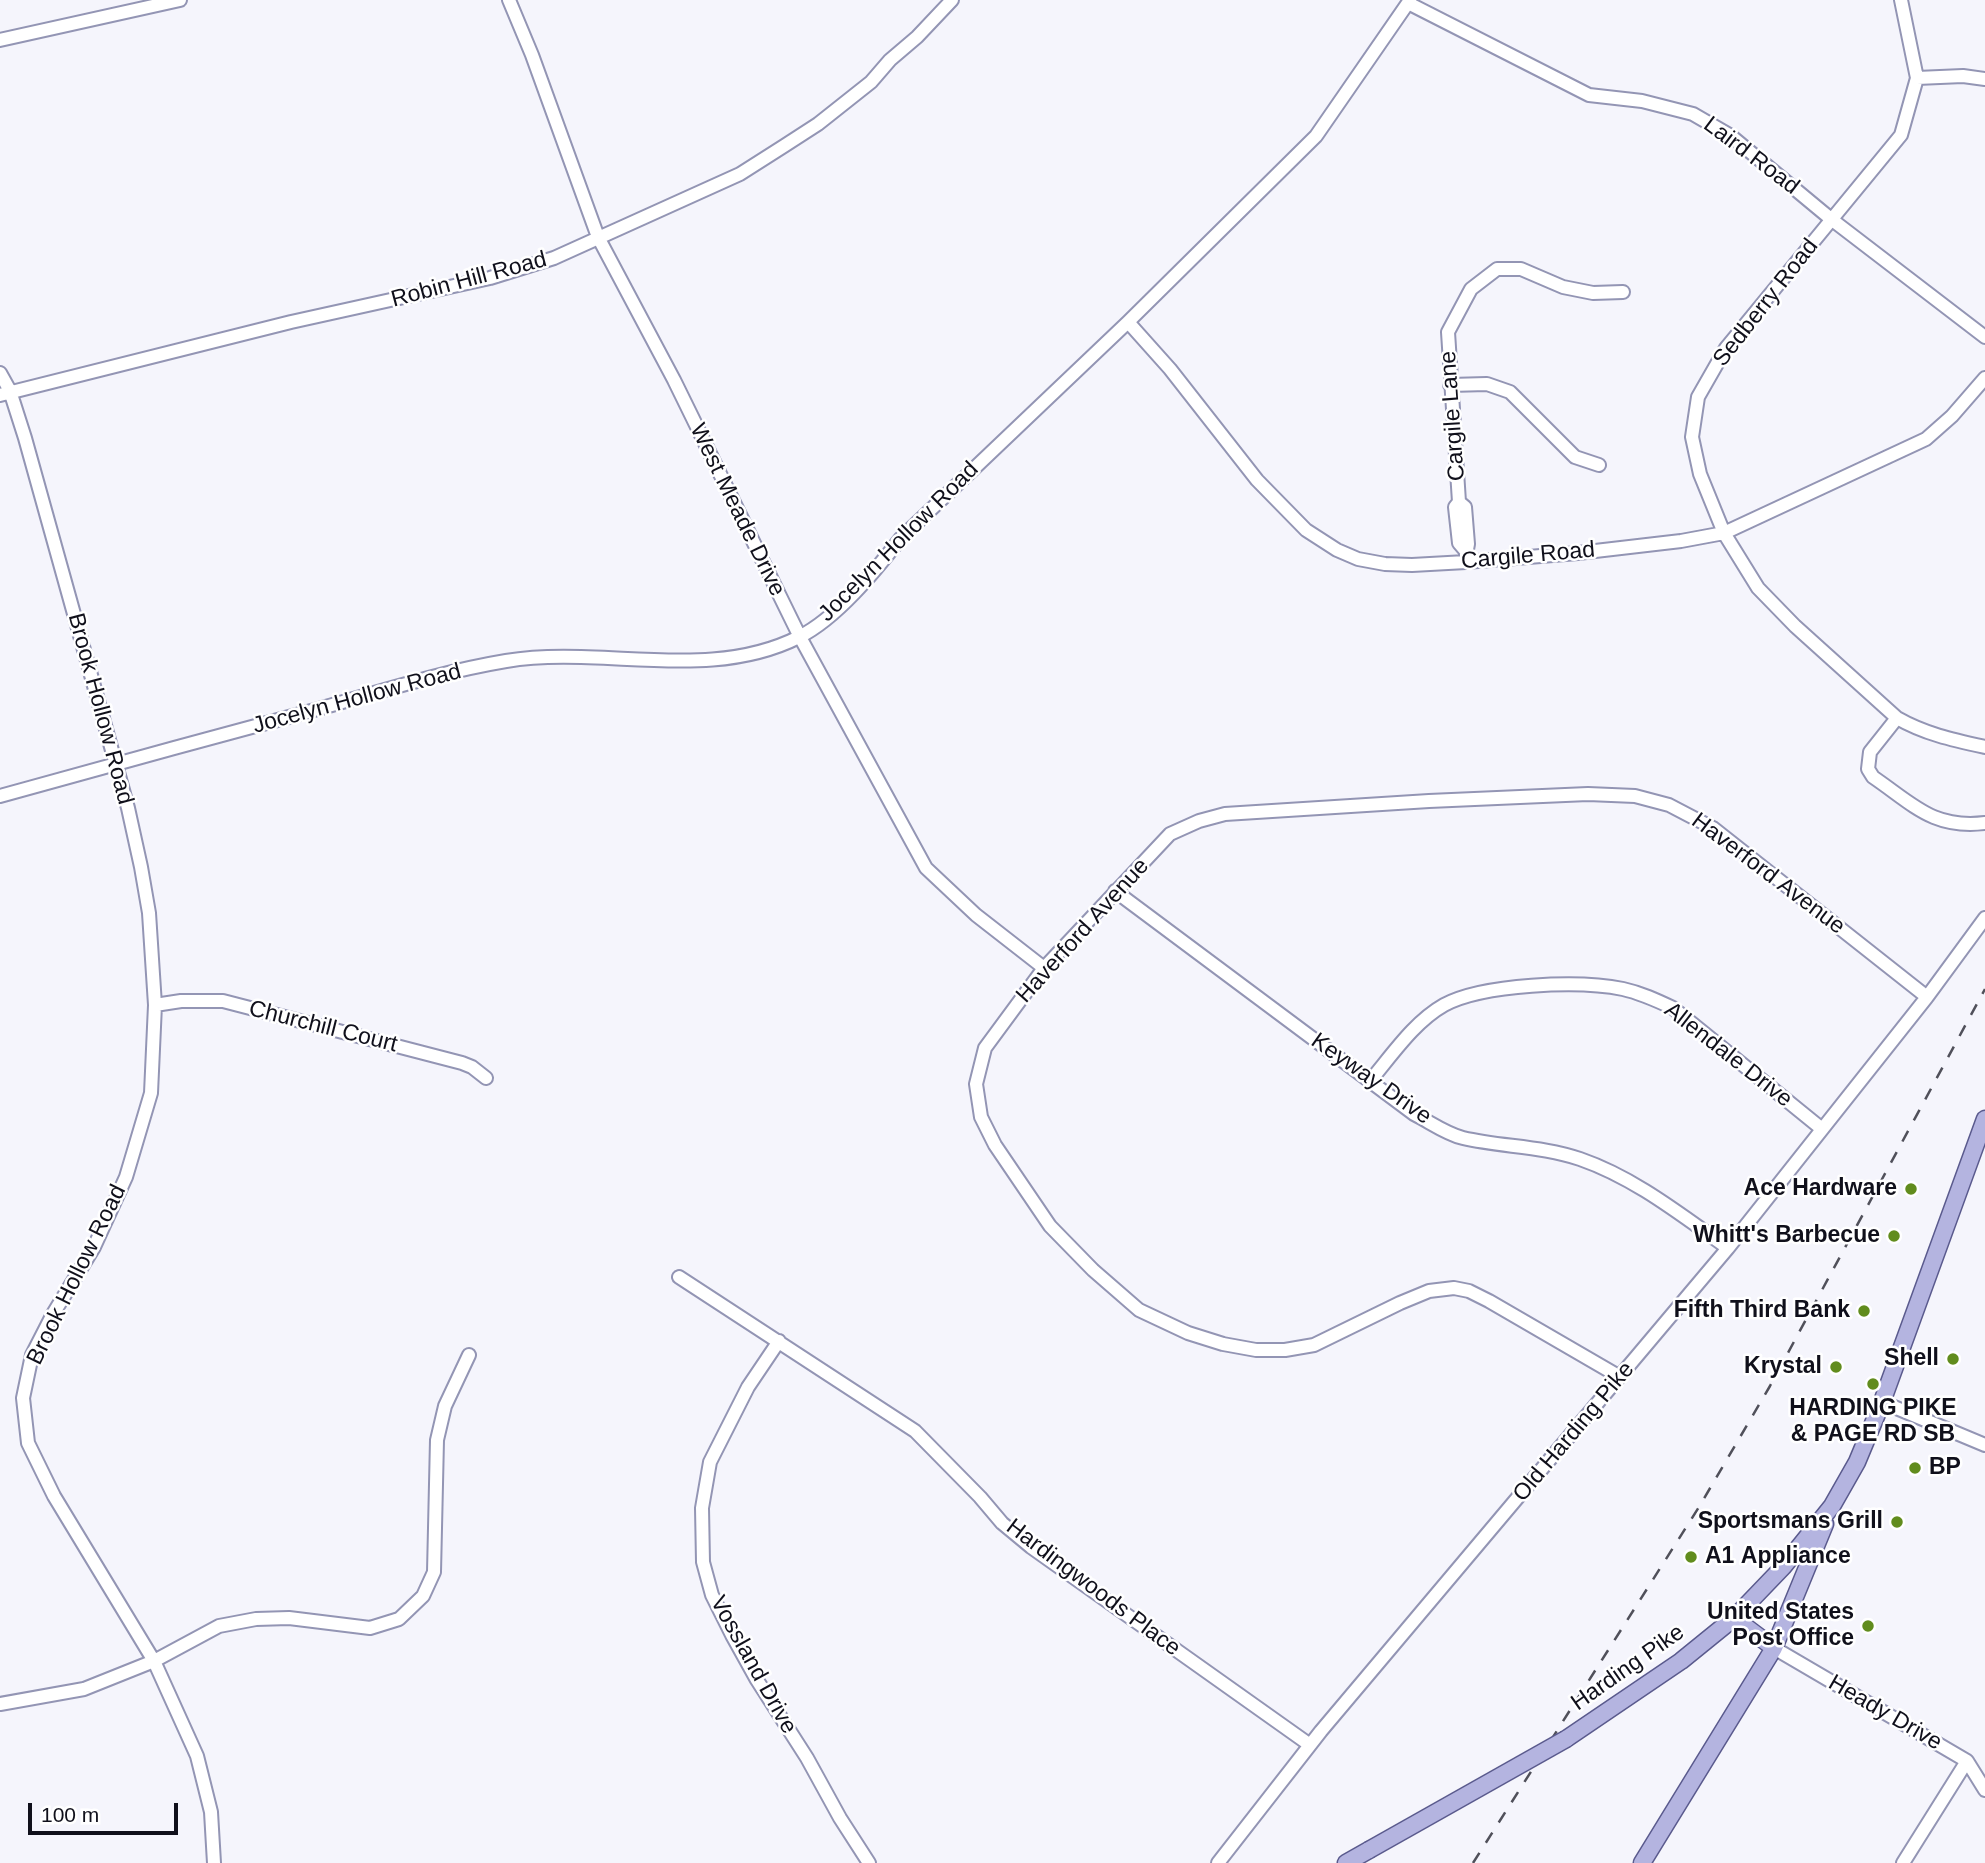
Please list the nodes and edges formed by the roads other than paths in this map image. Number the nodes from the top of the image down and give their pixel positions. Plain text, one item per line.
1 (180, 0) edge
2 (509, 0) edge
3 (952, 0) edge
4 (1901, 0) edge
5 (1409, 1) edge
6 (0, 40) edge
7 (1917, 78) junction
8 (1985, 79) edge
9 (1831, 219) junction
10 (598, 237) junction
11 (1623, 292) dead end
12 (1128, 322) junction
13 (1985, 337) edge
14 (0, 373) edge
15 (1985, 379) edge
16 (1450, 386) junction
17 (5, 393) edge
18 (1599, 466) dead end
19 (1724, 533) junction
20 (1466, 556) junction
21 (800, 637) junction
22 (1897, 718) junction
23 (1985, 747) edge
24 (116, 764) junction
25 (0, 796) edge
26 (1985, 822) edge
27 (1115, 891) junction
28 (1985, 918) edge
29 (1044, 968) junction
30 (1927, 997) junction
31 (155, 1005) junction
32 (486, 1078) dead end
33 (1370, 1081) junction
34 (1985, 1119) edge
35 (1822, 1129) junction
36 (1728, 1248) junction
37 (679, 1277) dead end
38 (779, 1341) junction
39 (469, 1355) dead end
40 (1620, 1377) junction
41 (1882, 1402) junction
42 (1985, 1445) edge
43 (1832, 1506) junction
44 (1734, 1618) junction
45 (1774, 1648) junction
46 (154, 1661) junction
47 (0, 1704) edge
48 (1310, 1745) junction
49 (1967, 1761) junction
50 (1985, 1790) edge
51 (214, 1863) edge
52 (869, 1863) edge
53 (1218, 1863) edge
54 (1346, 1863) edge
55 (1642, 1863) edge
56 (1903, 1863) edge

1 - 6 street
2 - 10 street, West Meade Drive
3 - 10 street, Robin Hill Road
4 - 7 street, Sedberry Road
5 - 9 street, Laird Road
5 - 12 street, Jocelyn Hollow Road
7 - 8 street
7 - 9 street, Sedberry Road
9 - 13 street, Laird Road
9 - 19 street, Sedberry Road
10 - 17 street, Robin Hill Road
10 - 21 street, West Meade Drive
11 - 16 street, Cargile Lane
12 - 20 street, Cargile Road
12 - 21 street, Jocelyn Hollow Road
14 - 17 street, Brook Hollow Road
15 - 19 street, Cargile Road
16 - 18 street
16 - 20 street, Cargile Lane
17 - 24 street, Brook Hollow Road
19 - 20 street, Cargile Road
19 - 22 street, Sedberry Road
21 - 24 street, Jocelyn Hollow Road
21 - 29 street, West Meade Drive
22 - 23 street, Sedberry Road
22 - 26 street
24 - 25 street, Jocelyn Hollow Road
24 - 31 street, Brook Hollow Road
27 - 29 street, Haverford Avenue
27 - 30 street, Haverford Avenue
27 - 33 street, Keyway Drive
28 - 30 street, Old Harding Pike
29 - 40 street, Haverford Avenue
30 - 35 street, Old Harding Pike
31 - 32 street, Churchill Court
31 - 46 street, Brook Hollow Road
33 - 35 street, Allendale Drive
33 - 36 street, Keyway Drive
34 - 41 main road, Harding Pike
35 - 36 street, Old Harding Pike
36 - 40 street, Old Harding Pike
37 - 38 street, Hardingwoods Place
38 - 48 street, Hardingwoods Place
38 - 52 street, Vossland Drive
39 - 46 street
40 - 48 street, Old Harding Pike
41 - 42 street
41 - 43 main road, Harding Pike
43 - 44 main road, Harding Pike
43 - 45 main road
44 - 45 main road
44 - 54 main road, Harding Pike, bridge
45 - 49 street, Heady Drive
45 - 55 main road
46 - 47 street
46 - 51 street, Brook Hollow Road
48 - 53 street, Old Harding Pike
49 - 50 street, Heady Drive
49 - 56 street

